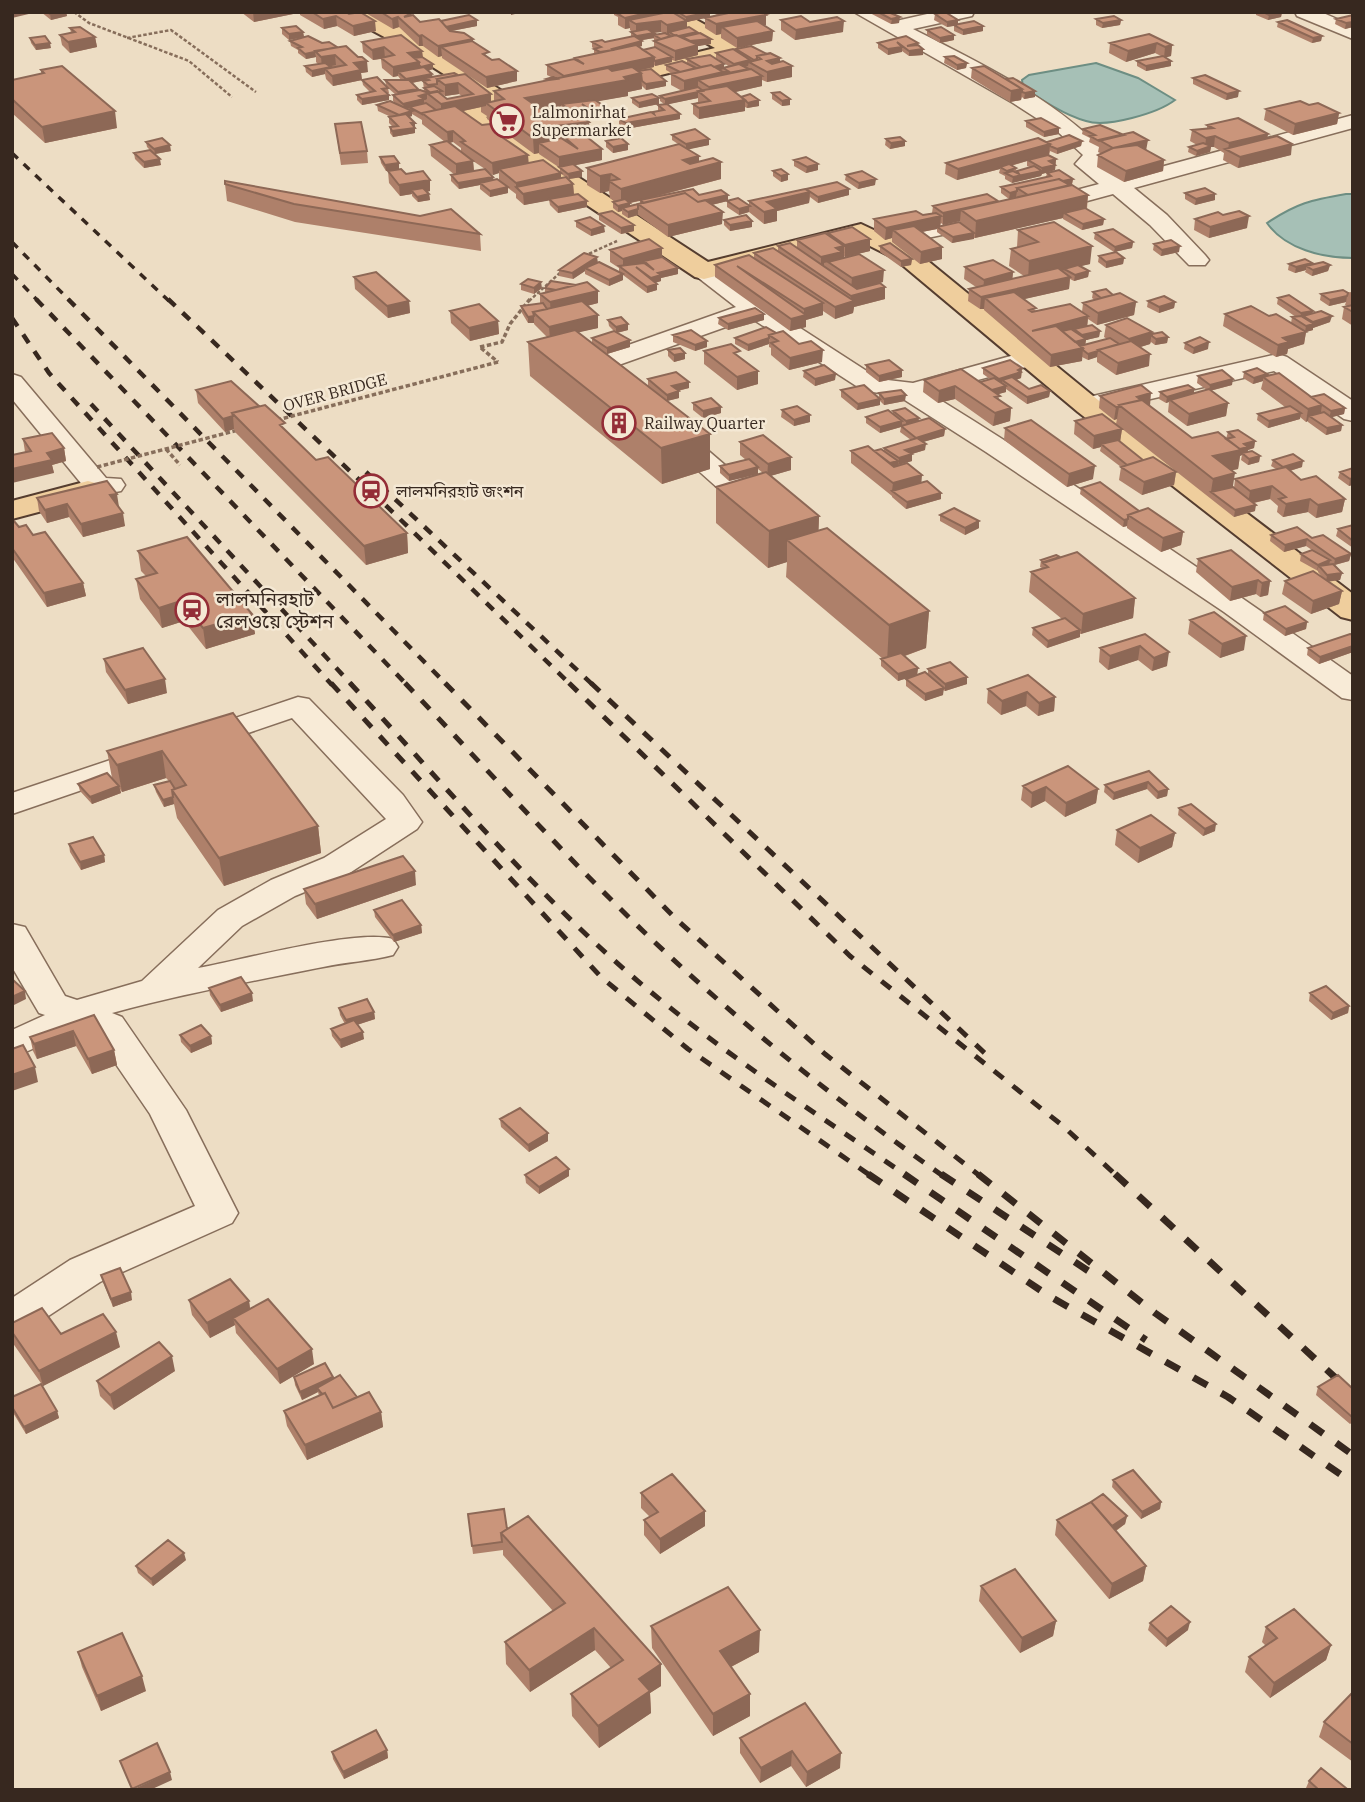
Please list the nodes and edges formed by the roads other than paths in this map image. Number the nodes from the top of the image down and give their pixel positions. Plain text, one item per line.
1 (336, 12) edge
2 (666, 12) edge
3 (863, 12) edge
4 (965, 12) edge
5 (1304, 12) edge
6 (894, 27) junction
7 (1353, 33) edge
8 (584, 86) edge
9 (558, 91) edge
10 (505, 103) junction
11 (1353, 121) edge
12 (1120, 186) junction
13 (879, 242) junction
14 (1198, 260) dead end
15 (704, 271) junction
16 (754, 309) junction
17 (1032, 358) junction
18 (12, 382) edge
19 (903, 388) junction
20 (1088, 406) junction
21 (1353, 413) edge
22 (102, 480) joint
23 (12, 510) edge
24 (789, 526) edge
25 (1353, 610) edge
26 (1353, 691) edge
27 (12, 804) edge
28 (12, 935) edge
29 (380, 947) dead end
30 (155, 989) junction
31 (78, 1014) junction
32 (12, 1045) edge
33 (12, 1319) edge

1 - 10 main road
2 - 8 main road
3 - 6 street
4 - 6 street
5 - 7 street
6 - 12 street
9 - 10 main road
10 - 15 main road
11 - 12 street
12 - 13 street
12 - 14 street
13 - 15 main road
13 - 17 main road
15 - 16 street
16 - 19 street
16 - 24 street
17 - 19 street
17 - 20 main road
18 - 22 street
19 - 26 street
20 - 21 street
20 - 25 main road
22 - 23 main road
27 - 30 street
28 - 31 street
29 - 30 street
30 - 31 street
31 - 32 street
31 - 33 street

